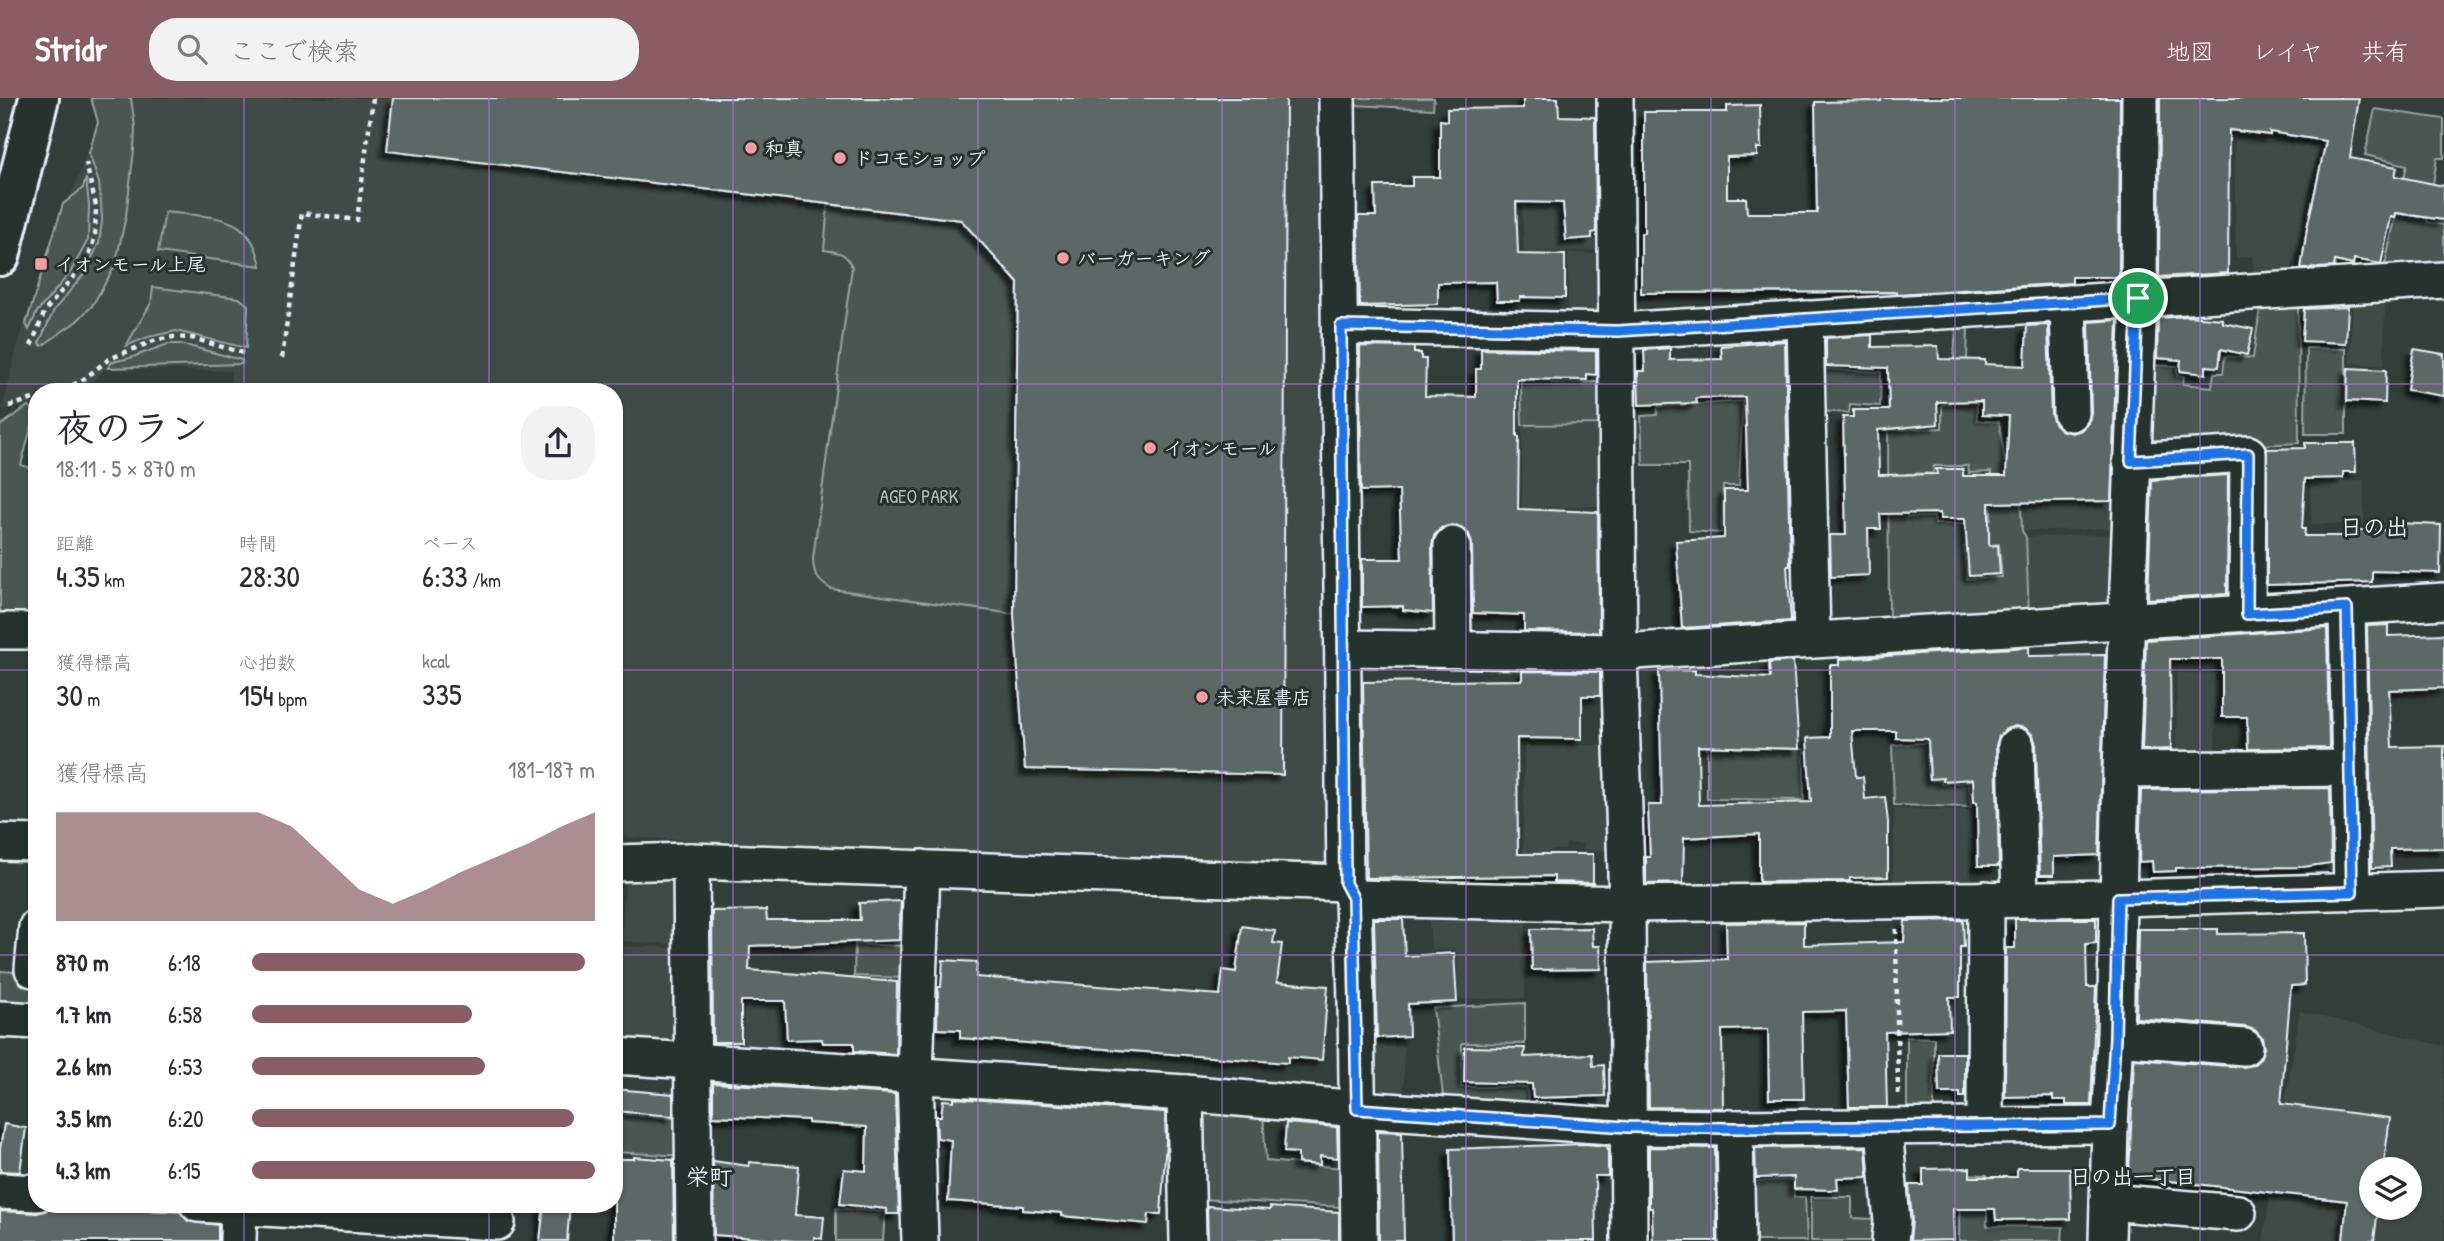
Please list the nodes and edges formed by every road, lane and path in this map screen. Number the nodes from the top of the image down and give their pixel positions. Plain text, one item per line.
1 (39, 98) edge
2 (373, 98) edge
3 (1337, 98) edge
4 (1622, 98) edge
5 (2140, 98) edge
6 (86, 163) dead end
7 (0, 256) edge
8 (2444, 280) edge
9 (2138, 298) junction
10 (2068, 303) junction
11 (1805, 319) junction
12 (1341, 326) junction
13 (1618, 331) junction
14 (31, 346) dead end
15 (243, 353) dead end
16 (282, 358) dead end
17 (77, 383) edge
18 (28, 401) edge
19 (9, 406) dead end
20 (2071, 413) dead end
21 (2131, 461) junction
22 (1452, 545) dead end
23 (2444, 601) edge
24 (2347, 608) junction
25 (2247, 614) junction
26 (2126, 622) junction
27 (0, 631) edge
28 (28, 631) edge
29 (1812, 640) junction
30 (1343, 648) junction
31 (1453, 649) junction
32 (1619, 652) junction
33 (2016, 746) dead end
34 (2350, 768) junction
35 (2121, 771) junction
36 (0, 842) edge
37 (28, 844) edge
38 (691, 861) junction
39 (623, 863) edge
40 (922, 868) junction
41 (2444, 889) edge
42 (1349, 891) junction
43 (2352, 892) junction
44 (2118, 898) junction
45 (2003, 899) junction
46 (1896, 900) junction
47 (1627, 904) junction
48 (0, 1018) edge
49 (28, 1020) edge
50 (2115, 1037) junction
51 (2244, 1047) dead end
52 (623, 1057) edge
53 (693, 1061) junction
54 (915, 1076) junction
55 (1185, 1094) junction
56 (1357, 1109) junction
57 (2110, 1125) junction
58 (1985, 1126) junction
59 (1627, 1127) junction
60 (1891, 1127) junction
61 (1735, 1128) junction
62 (0, 1191) edge
63 (28, 1193) edge
64 (2108, 1202) junction
65 (239, 1213) edge
66 (360, 1213) edge
67 (2238, 1213) dead end
68 (497, 1222) edge
69 (238, 1241) edge
70 (694, 1241) edge
71 (920, 1241) edge
72 (1188, 1241) edge
73 (1359, 1241) edge
74 (1629, 1241) edge
75 (1737, 1241) edge
76 (1890, 1241) edge
77 (2107, 1241) edge

1 - 7 main road
2 - 16 path
3 - 12 street
4 - 13 street
5 - 9 street
6 - 14 path
8 - 9 street
9 - 10 street
9 - 21 street
10 - 11 street
10 - 20 street
11 - 13 street
11 - 29 street
12 - 13 street
12 - 30 street
13 - 32 street
15 - 17 path
18 - 19 path
21 - 25 street
21 - 26 street
22 - 31 street
23 - 24 street
24 - 25 street
24 - 34 street
25 - 26 street
26 - 29 street
26 - 35 street
27 - 28 street
29 - 32 street
30 - 31 street
30 - 42 street
31 - 32 street
32 - 47 street
33 - 45 street
34 - 35 street
34 - 43 street
35 - 44 street
36 - 37 street
38 - 39 street
38 - 40 street
38 - 53 street
40 - 42 street
40 - 54 street
41 - 43 street
42 - 47 street
42 - 56 street
43 - 44 street
44 - 45 street
44 - 50 street
45 - 46 street
45 - 58 street
46 - 47 street
46 - 60 path
47 - 59 street
48 - 49 street
50 - 51 street
50 - 57 street
52 - 53 street
53 - 54 street
53 - 70 street
54 - 55 street
54 - 71 street
55 - 56 street
55 - 72 street
56 - 59 street
56 - 73 street
57 - 58 street
57 - 64 street
58 - 60 street
59 - 61 street
59 - 74 street
60 - 61 street
60 - 76 street
61 - 75 street
62 - 63 street
64 - 67 street
64 - 77 street
65 - 69 street
66 - 68 street

